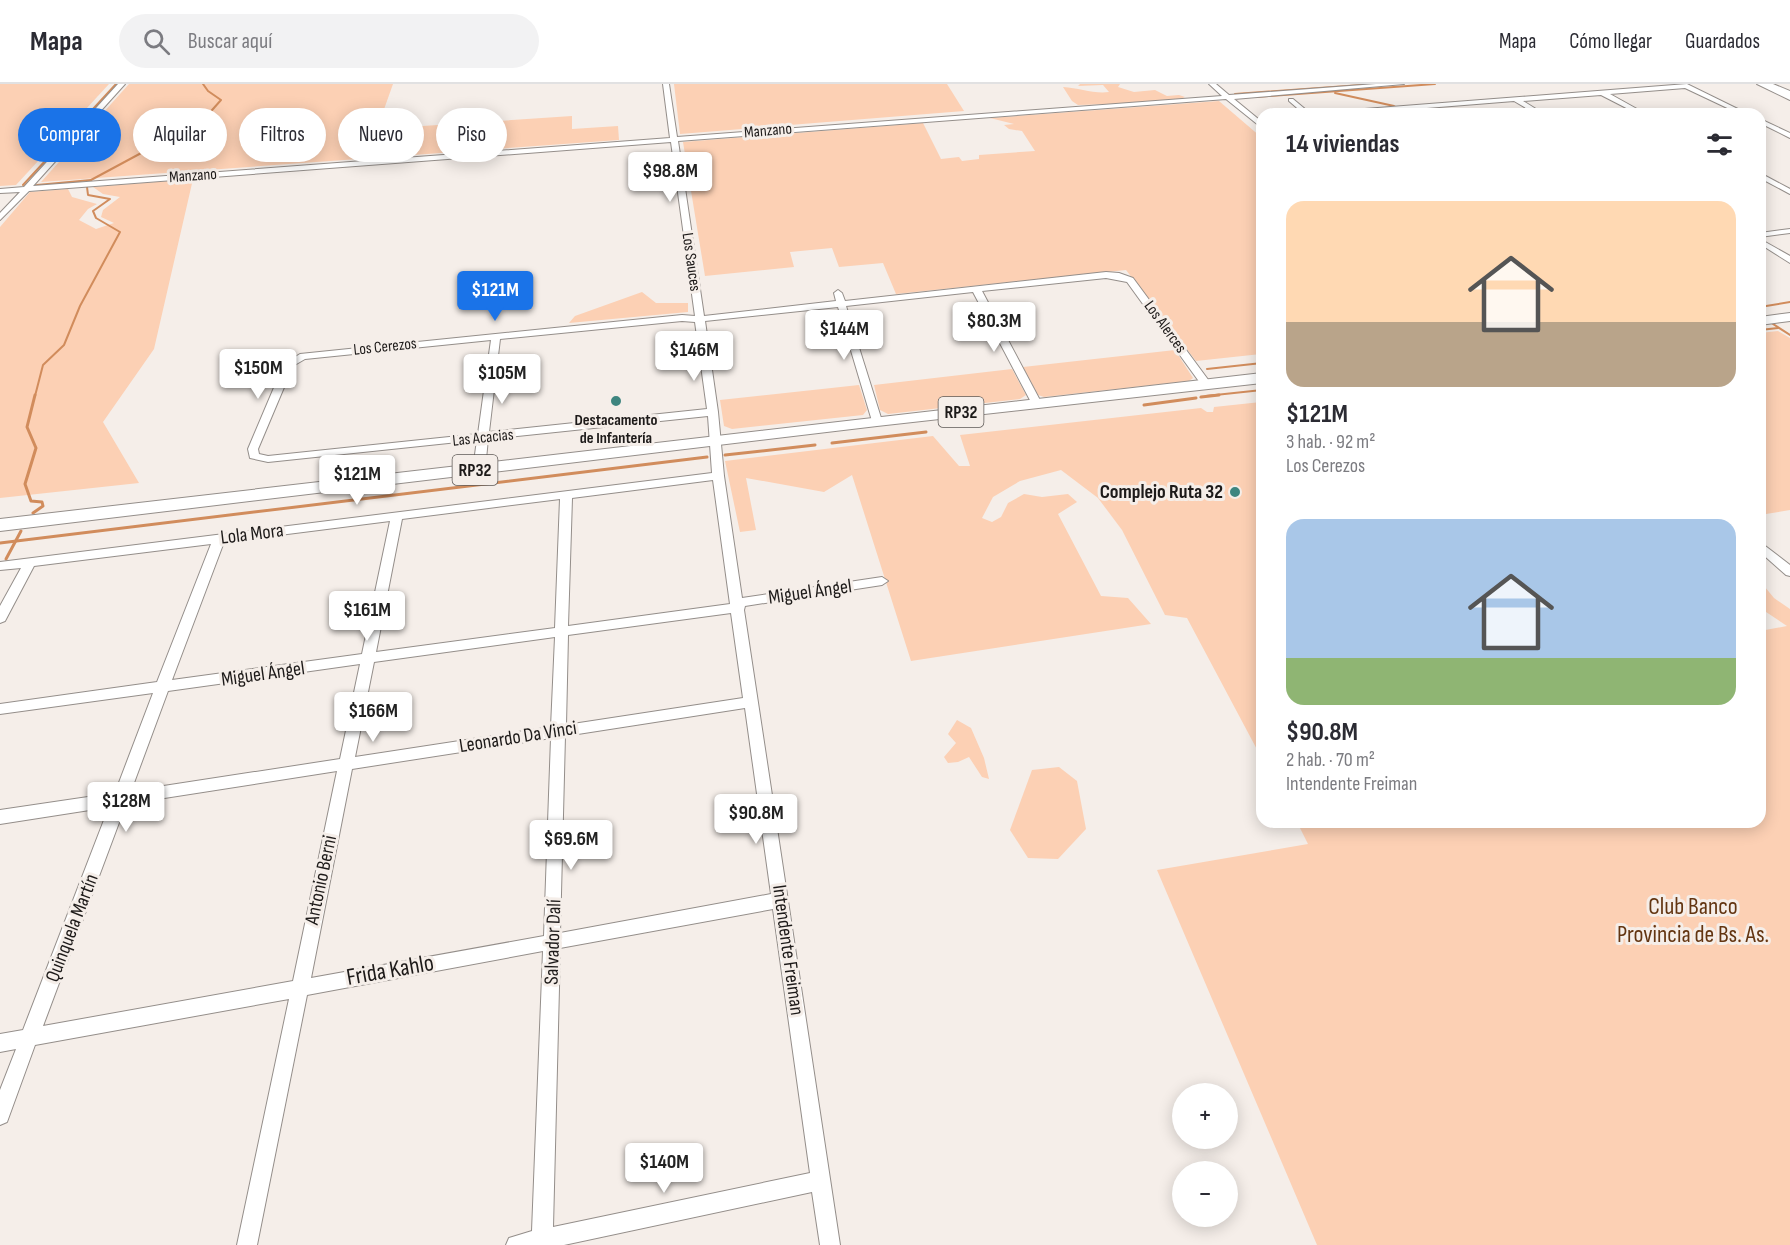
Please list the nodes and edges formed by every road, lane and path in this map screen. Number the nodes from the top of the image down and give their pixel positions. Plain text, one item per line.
1 (122, 84) edge
2 (666, 84) edge
3 (1212, 84) edge
4 (1401, 84) edge
5 (1763, 84) edge
6 (1684, 85) edge
7 (1602, 92) junction
8 (1790, 96) edge
9 (1227, 97) junction
10 (1515, 99) junction
11 (1291, 100) dead end
12 (1301, 108) edge
13 (1402, 108) edge
14 (1531, 108) edge
15 (1632, 108) edge
16 (1732, 108) edge
17 (1256, 121) edge
18 (1766, 124) edge
19 (1790, 136) edge
20 (674, 139) junction
21 (1766, 178) edge
22 (27, 188) junction
23 (0, 190) edge
24 (1790, 192) edge
25 (0, 218) edge
26 (1790, 233) edge
27 (1766, 237) edge
28 (1766, 242) edge
29 (1790, 260) edge
30 (1119, 276) joint
31 (976, 289) junction
32 (838, 293) dead end
33 (841, 304) junction
34 (699, 319) junction
35 (496, 336) junction
36 (1256, 379) edge
37 (1207, 385) junction
38 (1037, 404) junction
39 (713, 412) junction
40 (877, 421) junction
41 (484, 438) junction
42 (716, 441) junction
43 (254, 456) joint
44 (479, 469) junction
45 (718, 477) junction
46 (566, 496) junction
47 (397, 516) junction
48 (0, 525) edge
49 (219, 538) junction
50 (1766, 551) edge
51 (30, 562) junction
52 (0, 566) edge
53 (1790, 572) edge
54 (882, 581) dead end
55 (738, 605) junction
56 (0, 618) edge
57 (561, 631) junction
58 (367, 658) junction
59 (162, 688) junction
60 (751, 702) junction
61 (0, 709) edge
62 (557, 731) junction
63 (345, 764) junction
64 (121, 798) junction
65 (0, 817) edge
66 (781, 900) junction
67 (553, 940) junction
68 (299, 987) junction
69 (30, 1038) junction
70 (0, 1043) edge
71 (0, 1115) edge
72 (821, 1180) junction
73 (542, 1242) edge
74 (247, 1245) edge
75 (516, 1245) edge
76 (830, 1245) edge

1 - 22 street
2 - 20 street, Los Sauces
3 - 9 street
4 - 9 street, Manzano
5 - 8 highway
6 - 7 street
6 - 16 street
7 - 10 street
7 - 15 street
9 - 17 street
9 - 20 street, Manzano
10 - 13 street
10 - 14 street
11 - 12 street
18 - 19 street
20 - 22 street, Manzano
20 - 34 street, Los Sauces
21 - 24 street
22 - 23 street, Manzano
22 - 25 street
26 - 27 street
28 - 29 street
30 - 31 street, Los Cerezos
30 - 37 street, Los Alerces
31 - 33 street, Los Cerezos
31 - 38 street
32 - 33 street
33 - 34 street, Los Cerezos
33 - 40 street
34 - 35 street, Los Cerezos
34 - 39 street, Los Sauces
35 - 41 street
35 - 43 street, Los Cerezos
36 - 37 main road, RP32
37 - 38 main road, RP32
38 - 40 main road, RP32
39 - 41 street, Las Acacias
39 - 42 street, Los Sauces
40 - 42 main road, RP32
41 - 43 street, Las Acacias
41 - 44 street
42 - 44 main road, RP32
42 - 45 street, Intendente Freiman
44 - 48 main road, RP32
45 - 46 street, Lola Mora
45 - 55 street, Intendente Freiman
46 - 47 street, Lola Mora
46 - 57 street, Salvador Dalí
47 - 49 street, Lola Mora
47 - 58 street, Antonio Berni
49 - 51 street, Lola Mora
49 - 59 street, Quinquela Martín
50 - 53 street
51 - 52 street, Lola Mora
51 - 56 street
54 - 55 street, Miguel Ángel
55 - 57 street, Miguel Ángel
55 - 60 street, Intendente Freiman
57 - 58 street, Miguel Ángel
57 - 62 street, Salvador Dalí
58 - 59 street, Miguel Ángel
58 - 63 street, Antonio Berni
59 - 61 street, Miguel Ángel
59 - 64 street, Quinquela Martín
60 - 62 street, Leonardo Da Vinci
60 - 66 street, Intendente Freiman
62 - 63 street, Leonardo Da Vinci
62 - 67 street, Salvador Dalí
63 - 64 street, Leonardo Da Vinci
63 - 68 street, Antonio Berni
64 - 65 street, Leonardo Da Vinci
64 - 69 street, Quinquela Martín
66 - 67 street, Frida Kahlo
66 - 72 street, Intendente Freiman
67 - 68 street, Frida Kahlo
67 - 73 street, Salvador Dalí
68 - 69 street, Frida Kahlo
68 - 74 street, Antonio Berni
69 - 70 street, Frida Kahlo
69 - 71 street, Quinquela Martín
72 - 73 street
72 - 76 street, Intendente Freiman
73 - 75 street

